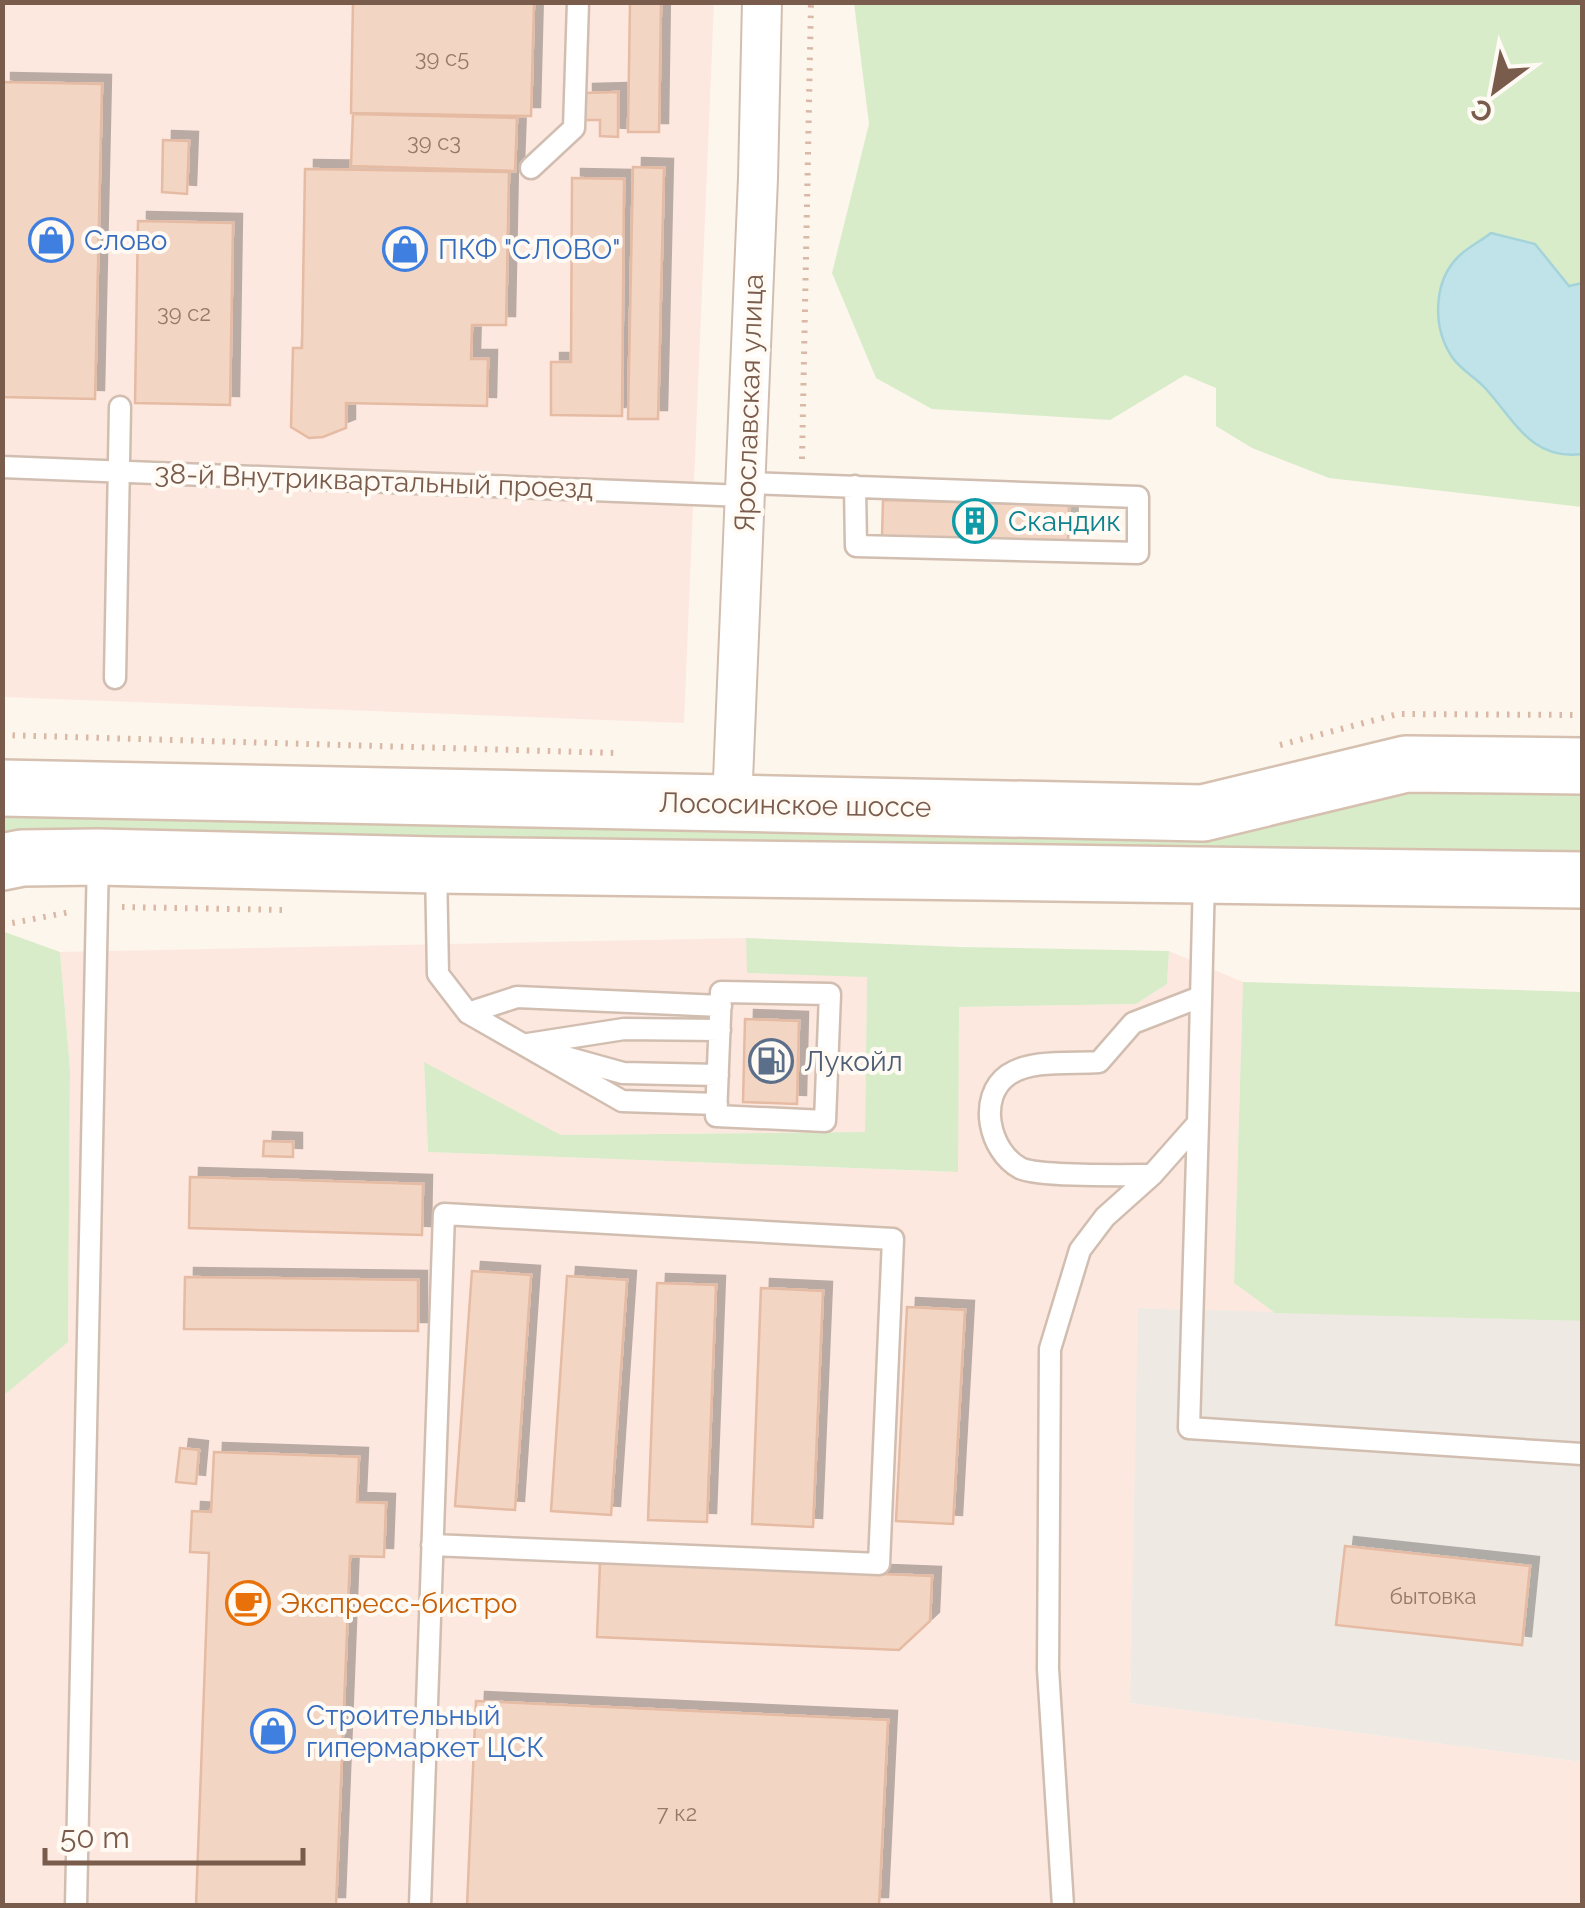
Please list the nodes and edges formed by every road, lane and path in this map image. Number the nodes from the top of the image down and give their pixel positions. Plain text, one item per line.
1 (578, 2) edge
2 (762, 2) edge
3 (811, 2) edge
4 (531, 168) dead end
5 (120, 407) dead end
6 (2, 466) edge
7 (117, 470) junction
8 (801, 485) junction
9 (855, 486) junction
10 (745, 489) junction
11 (115, 678) dead end
12 (1582, 716) edge
13 (2, 735) edge
14 (1272, 747) dead end
15 (620, 753) dead end
16 (1582, 766) edge
17 (2, 788) edge
18 (732, 804) junction
19 (2, 862) edge
20 (436, 864) junction
21 (1204, 875) junction
22 (1582, 880) edge
23 (98, 882) junction
24 (2, 924) edge
25 (1200, 997) junction
26 (721, 1006) junction
27 (468, 1013) junction
28 (720, 1030) junction
29 (520, 1045) junction
30 (718, 1075) junction
31 (716, 1104) junction
32 (1198, 1123) junction
33 (1152, 1175) junction
34 (1582, 1454) edge
35 (432, 1545) junction
36 (76, 1906) edge
37 (420, 1906) edge
38 (1063, 1906) edge

1 - 4 lane
2 - 10 street, Ярославская улица
3 - 8 path
5 - 7 lane
6 - 7 lane, 38-й Внутриквартальный проезд
7 - 10 lane, 38-й Внутриквартальный проезд
7 - 11 lane
8 - 9 lane, 38-й Внутриквартальный проезд
8 - 10 lane, 38-й Внутриквартальный проезд
9 - 9 lane, 38-й Внутриквартальный проезд
10 - 18 street, Ярославская улица
12 - 14 path
13 - 15 path
16 - 18 street, Лососинское шоссе
17 - 18 street, Лососинское шоссе
19 - 23 street
20 - 21 street
20 - 23 street
20 - 27 lane
21 - 22 street
21 - 25 lane
23 - 24 path
23 - 36 lane
25 - 32 lane
25 - 33 lane
26 - 27 lane
26 - 28 lane
26 - 31 lane
27 - 29 lane
28 - 29 lane
28 - 30 lane
29 - 30 lane
29 - 31 lane
30 - 31 lane
32 - 33 lane
32 - 34 lane
33 - 38 lane
35 - 35 lane
35 - 37 lane

